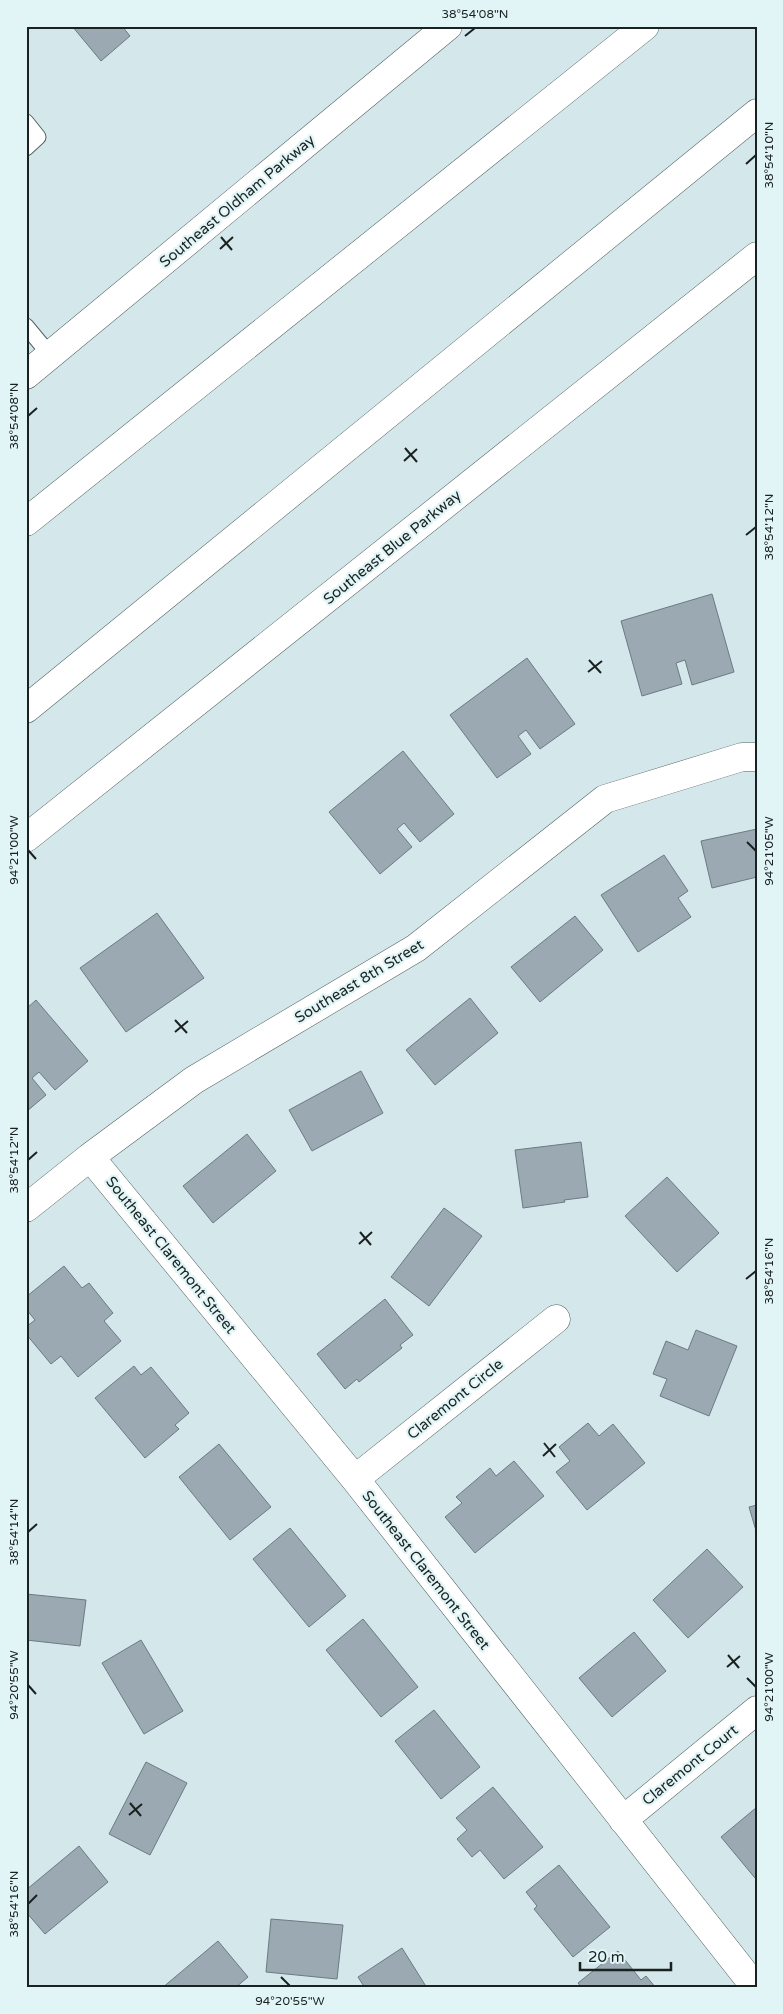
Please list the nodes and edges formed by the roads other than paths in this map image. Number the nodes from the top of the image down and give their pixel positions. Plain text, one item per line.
1 (448, 26) edge
2 (645, 26) edge
3 (757, 113) edge
4 (26, 122) edge
5 (26, 148) edge
6 (757, 256) edge
7 (26, 326) edge
8 (50, 355) junction
9 (26, 375) edge
10 (26, 522) edge
11 (26, 709) edge
12 (757, 757) edge
13 (26, 838) edge
14 (90, 1157) junction
15 (26, 1208) edge
16 (556, 1319) dead end
17 (355, 1479) junction
18 (757, 1710) edge
19 (623, 1820) junction
20 (756, 1988) edge

1 - 8 main road, Southeast Oldham Parkway
2 - 10 main road
3 - 11 main road
4 - 5 lane
6 - 13 main road, Southeast Blue Parkway
7 - 8 lane
8 - 9 main road, Southeast Oldham Parkway
12 - 14 main road, Southeast 8th Street
14 - 15 main road, Southeast 8th Street
14 - 17 main road, Southeast Claremont Street
16 - 17 main road, Claremont Circle
17 - 19 main road, Southeast Claremont Street
18 - 19 main road, Claremont Court
19 - 20 main road, Southeast Claremont Street

